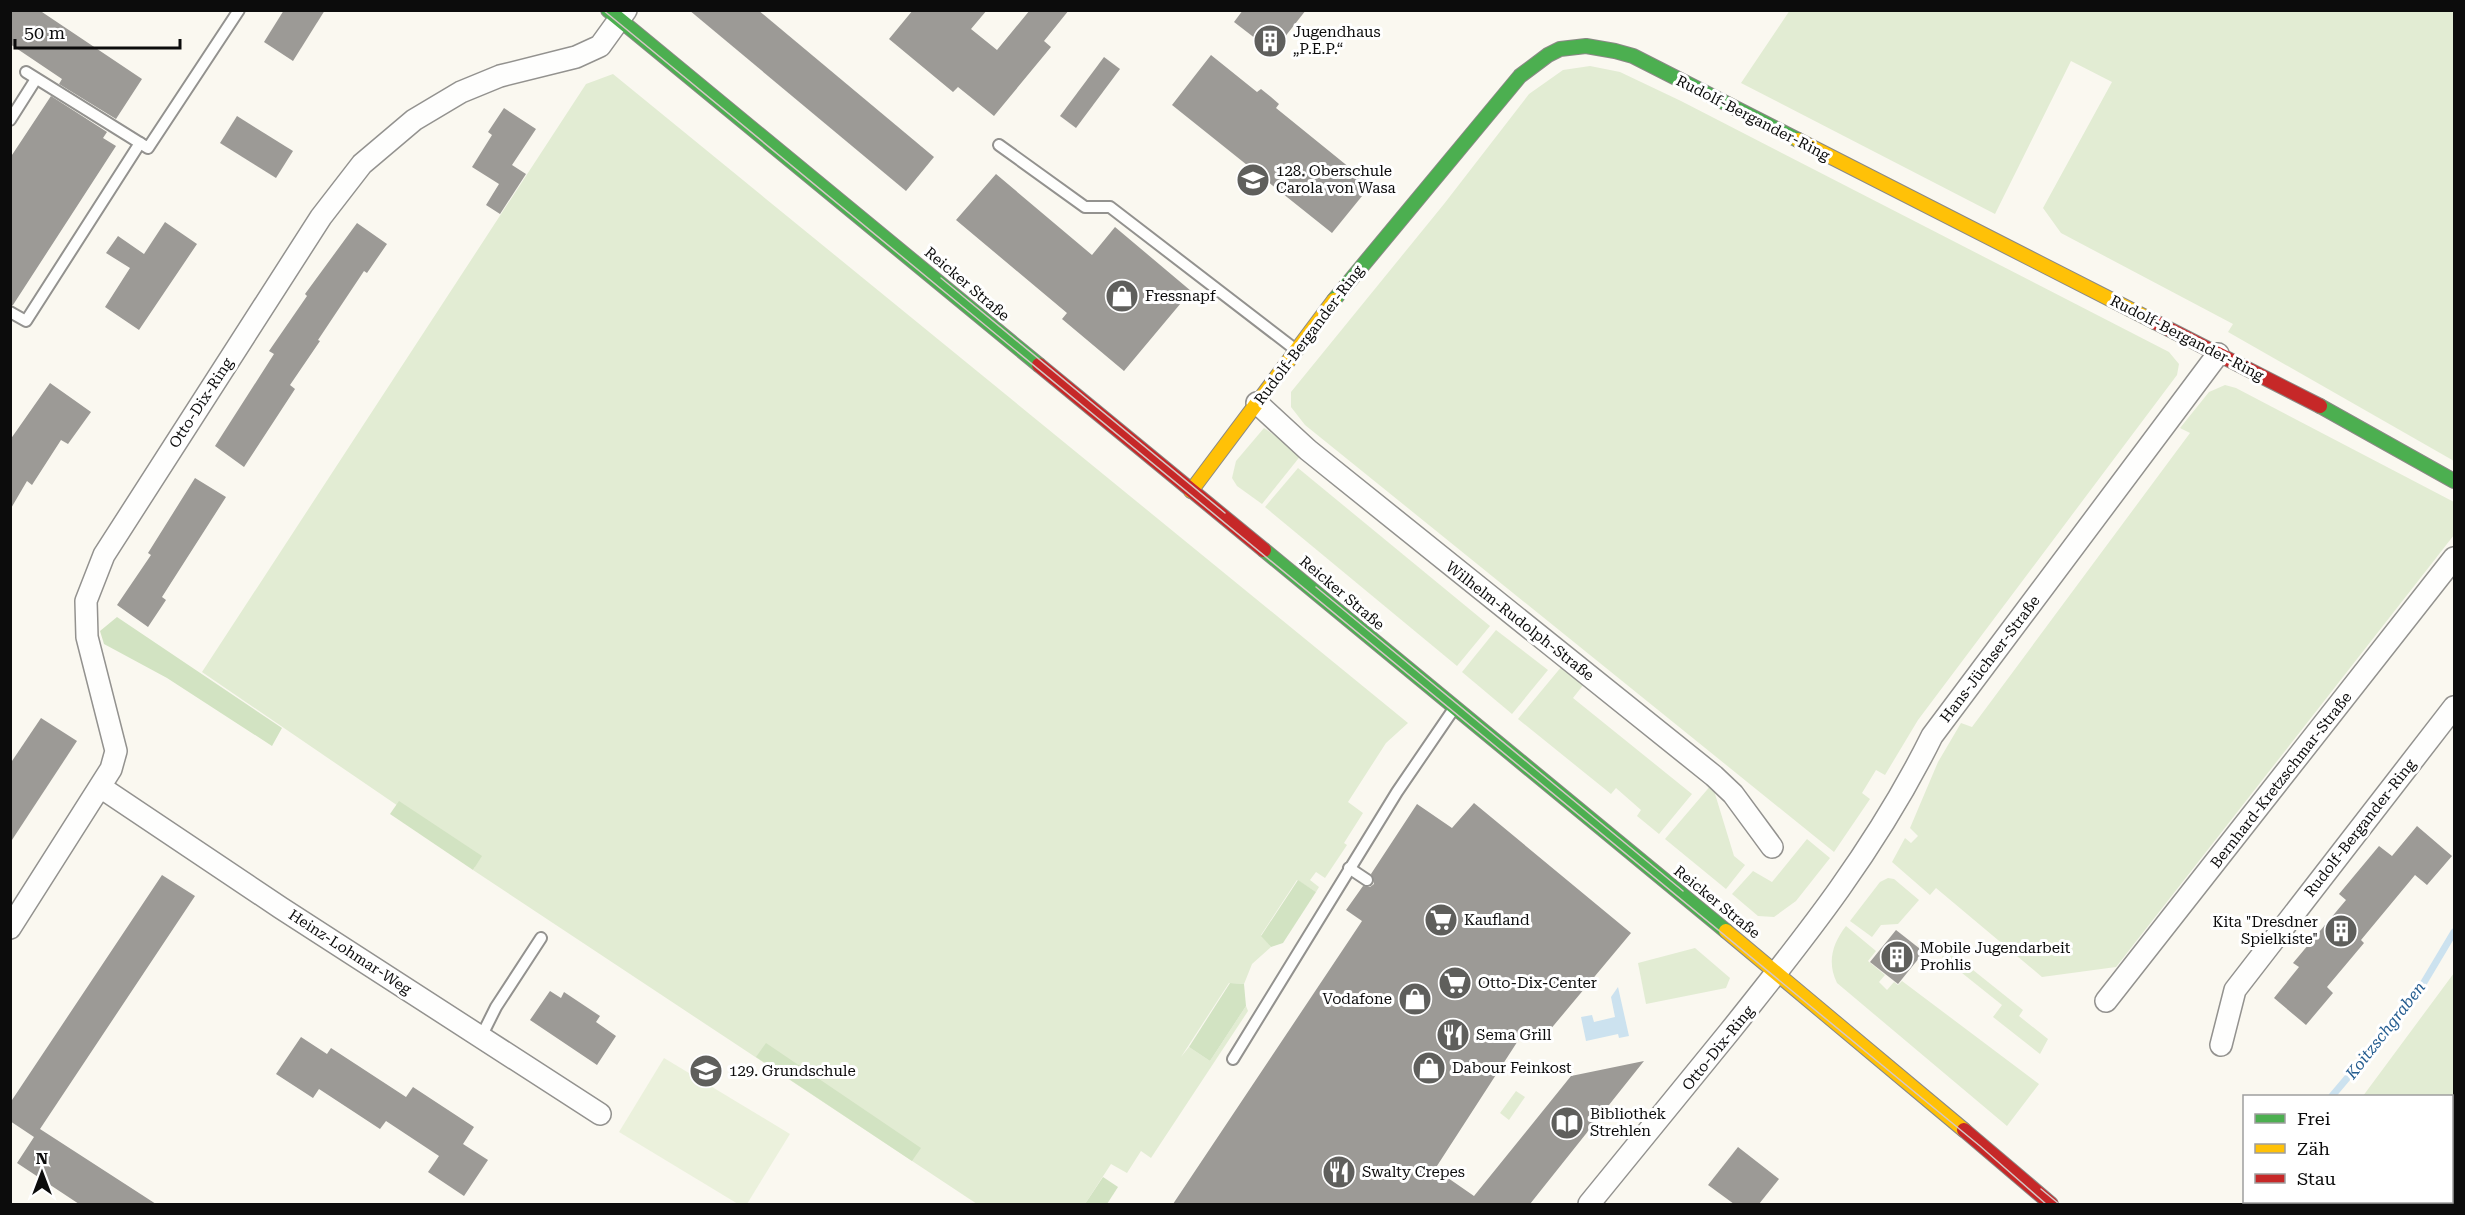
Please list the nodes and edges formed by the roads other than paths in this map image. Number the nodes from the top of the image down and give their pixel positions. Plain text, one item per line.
1 (239, 10) edge
2 (618, 14) edge
3 (26, 72) dead end
4 (36, 79) junction
5 (10, 120) edge
6 (140, 143) junction
7 (999, 145) dead end
8 (10, 312) edge
9 (1296, 350) junction
10 (2218, 354) junction
11 (1257, 404) junction
12 (2454, 481) edge
13 (1191, 491) junction
14 (2454, 558) edge
15 (1454, 707) junction
16 (2454, 707) edge
17 (102, 788) junction
18 (1772, 847) dead end
19 (1349, 868) junction
20 (1366, 880) dead end
21 (10, 928) edge
22 (541, 938) dead end
23 (1778, 974) junction
24 (2106, 1001) dead end
25 (481, 1037) junction
26 (2221, 1045) dead end
27 (1233, 1059) dead end
28 (600, 1114) dead end
29 (1589, 1204) edge
30 (2051, 1204) edge

1 - 6 lane
2 - 13 street, Reicker Straße
2 - 17 street, Otto-Dix-Ring
3 - 4 lane
4 - 5 lane
4 - 6 lane
6 - 8 lane
7 - 9 lane
9 - 10 street, Rudolf-Bergander-Ring
9 - 11 street, Rudolf-Bergander-Ring
10 - 12 street, Rudolf-Bergander-Ring
10 - 23 street, Hans-Jüchser-Straße
11 - 13 street, Rudolf-Bergander-Ring
11 - 18 street, Wilhelm-Rudolph-Straße
13 - 15 street, Reicker Straße
14 - 24 street, Bernhard-Kretzschmar-Straße
15 - 19 lane
15 - 23 street, Reicker Straße
16 - 26 street, Rudolf-Bergander-Ring
17 - 21 street, Otto-Dix-Ring
17 - 25 street, Heinz-Lohmar-Weg
19 - 20 lane
19 - 27 lane
22 - 25 lane
23 - 29 street, Otto-Dix-Ring
23 - 30 street, Reicker Straße
25 - 28 street, Heinz-Lohmar-Weg

